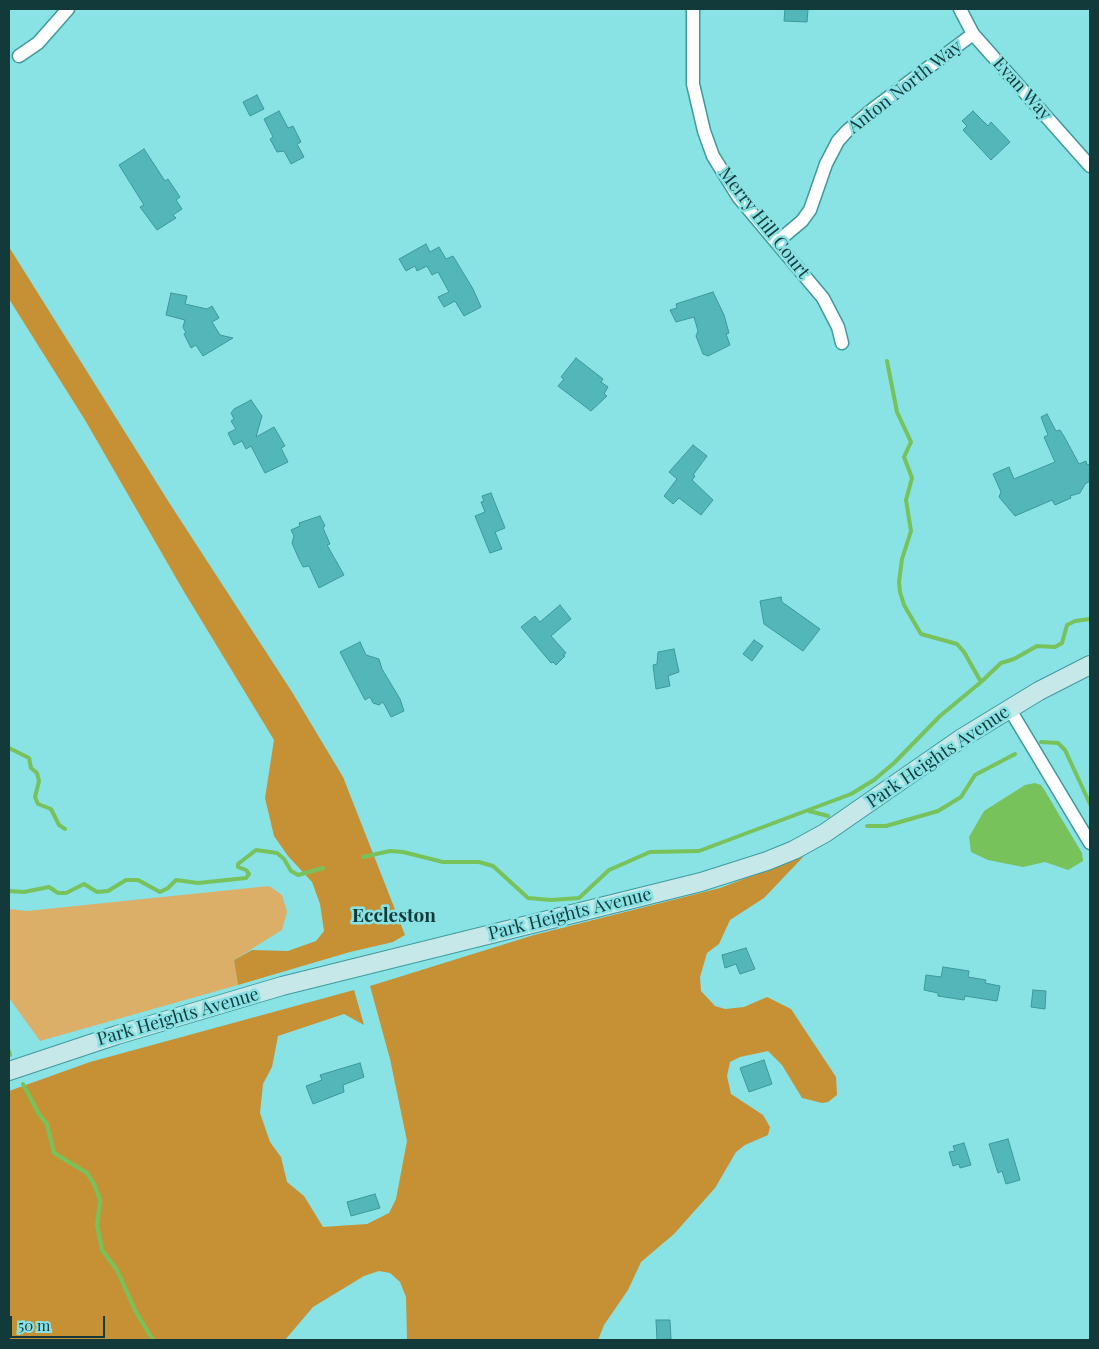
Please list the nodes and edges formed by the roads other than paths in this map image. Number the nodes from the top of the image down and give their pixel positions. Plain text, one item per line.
1 (68, 9) edge
2 (693, 9) edge
3 (960, 9) edge
4 (974, 34) junction
5 (19, 56) dead end
6 (1090, 166) edge
7 (778, 242) junction
8 (842, 343) dead end
9 (1090, 665) edge
10 (1009, 708) junction
11 (1090, 842) edge
12 (9, 1071) edge

1 - 5 street
2 - 7 street, Merry Hill Court
3 - 4 street, Evan Way
4 - 6 street, Evan Way
4 - 7 street, Anton North Way
7 - 8 street, Merry Hill Court
9 - 10 main road, Park Heights Avenue
10 - 11 street
10 - 12 main road, Park Heights Avenue

